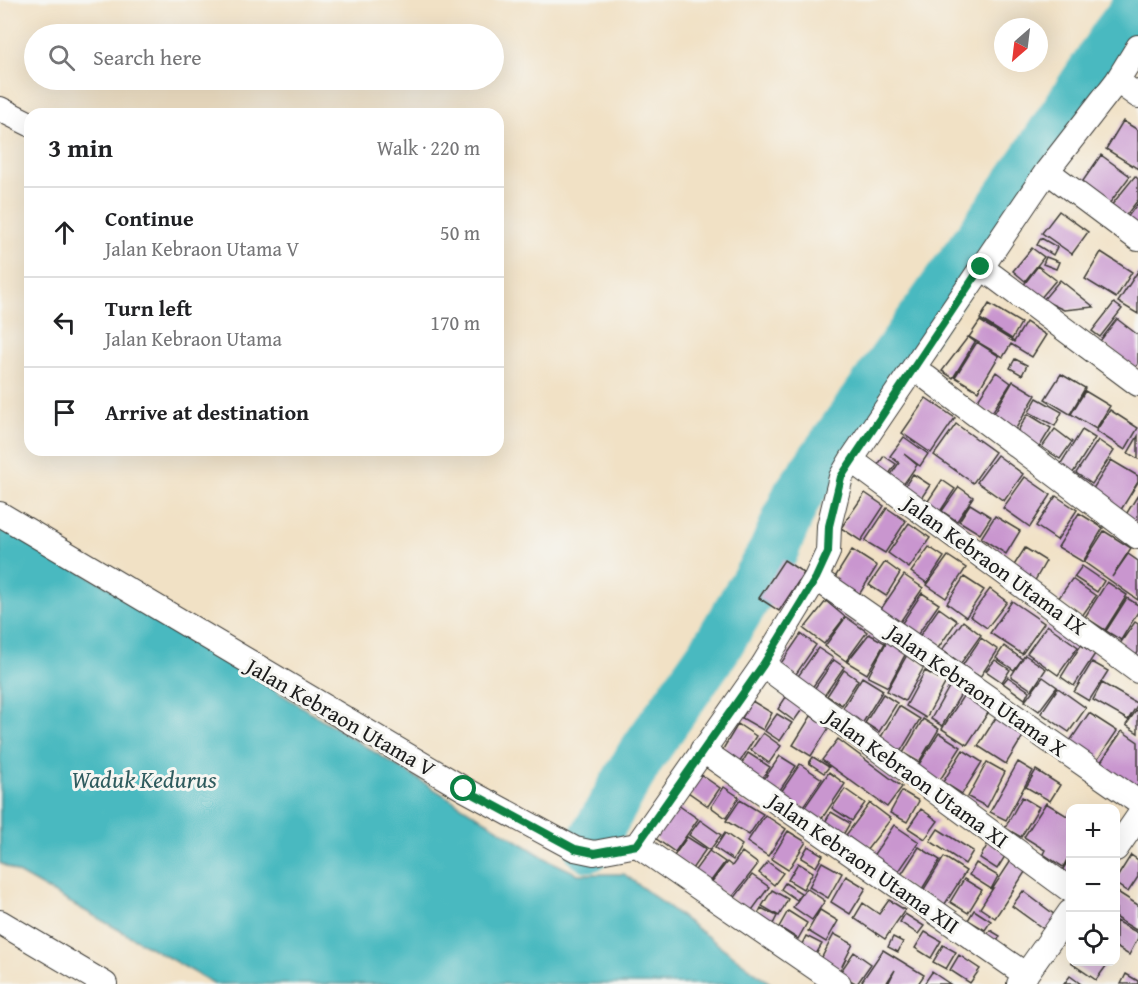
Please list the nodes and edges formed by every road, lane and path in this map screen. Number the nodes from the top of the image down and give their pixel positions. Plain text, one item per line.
1 (1138, 47) edge
2 (1117, 81) junction
3 (1138, 96) edge
4 (0, 109) edge
5 (24, 121) edge
6 (1047, 171) junction
7 (1138, 239) edge
8 (981, 267) junction
9 (914, 368) junction
10 (1138, 384) edge
11 (851, 460) junction
12 (0, 514) edge
13 (1138, 537) edge
14 (816, 578) junction
15 (763, 665) junction
16 (1138, 671) edge
17 (702, 750) junction
18 (1138, 802) edge
19 (1138, 817) edge
20 (1120, 843) edge
21 (637, 845) junction
22 (1066, 886) edge
23 (1066, 919) edge
24 (0, 922) edge
25 (1022, 980) edge
26 (105, 984) edge
27 (839, 984) edge

1 - 2 street
2 - 3 street
2 - 6 street
4 - 5 street
6 - 7 street
6 - 8 street
8 - 9 street
8 - 10 street
9 - 11 street
9 - 13 street
11 - 14 street
11 - 16 street, Jalan Kebraon Utama IX
12 - 21 street, Jalan Kebraon Utama V
14 - 15 street
14 - 18 street, Jalan Kebraon Utama X
15 - 17 street
15 - 22 street, Jalan Kebraon Utama XI
17 - 21 street
17 - 25 street, Jalan Kebraon Utama XII
19 - 20 street
21 - 27 street
23 - 25 street
24 - 26 street

